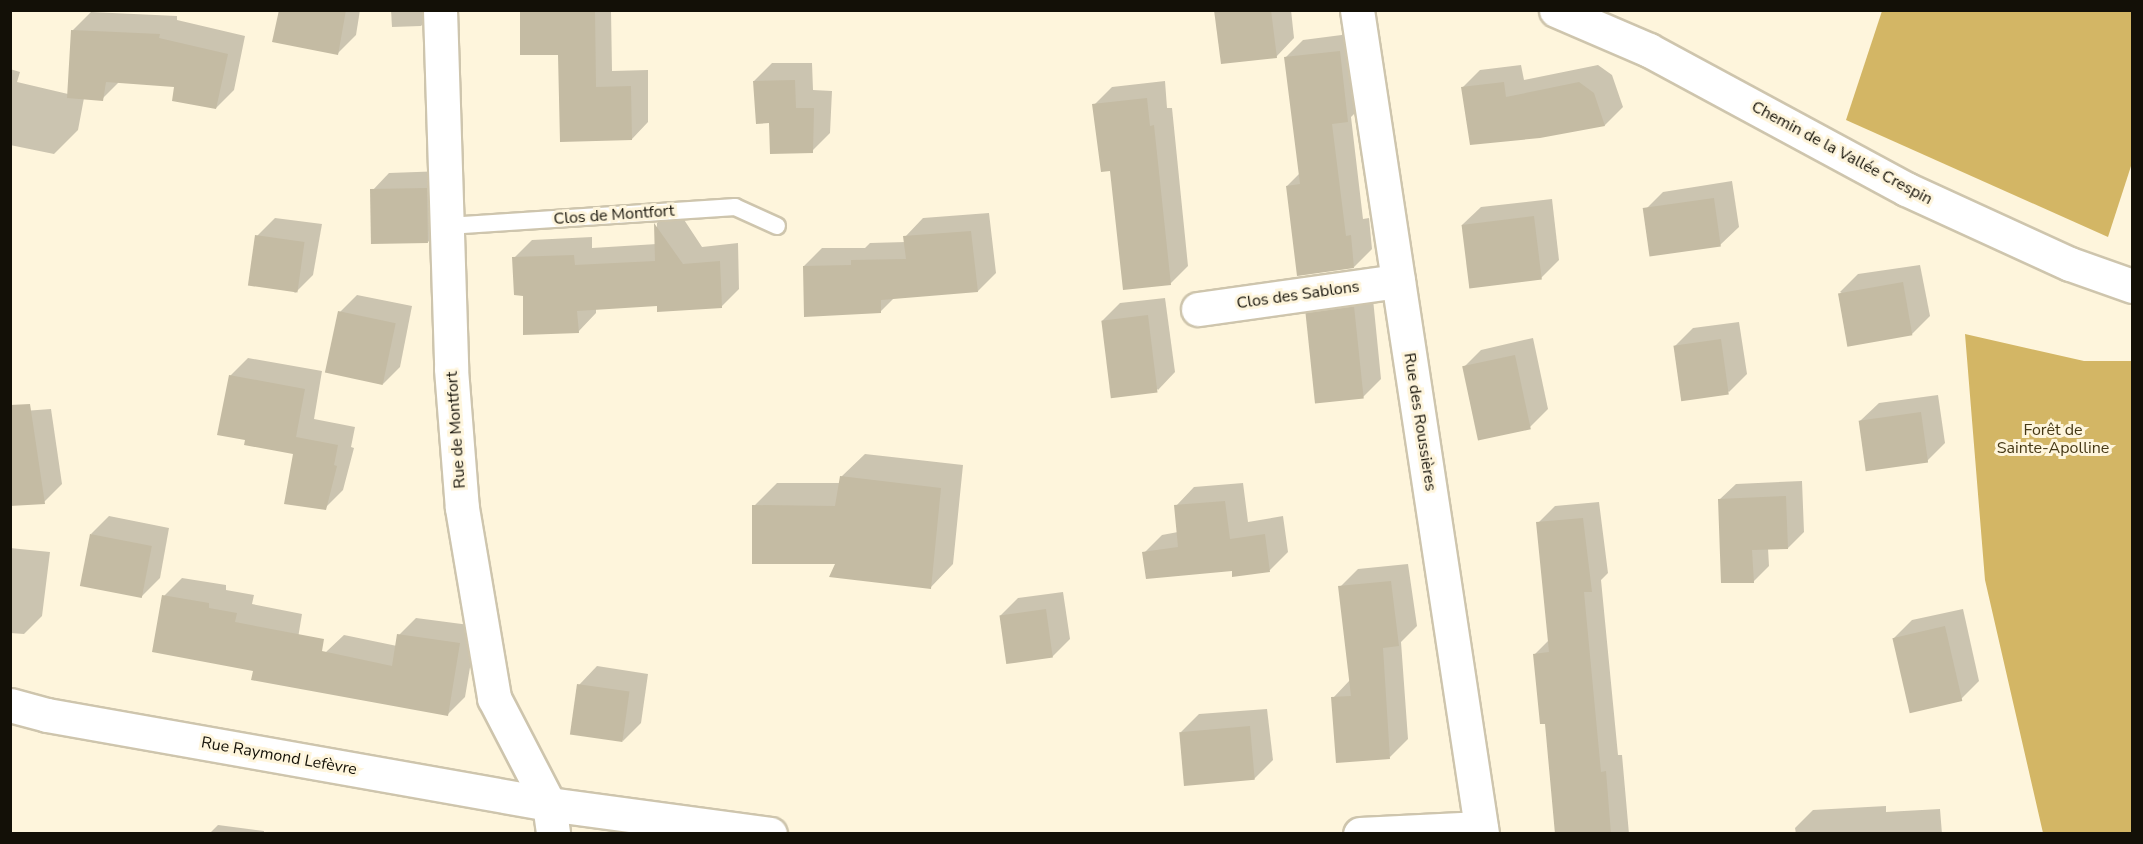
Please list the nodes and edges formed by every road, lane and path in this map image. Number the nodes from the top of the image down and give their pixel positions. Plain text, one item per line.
1 (440, 10) edge
2 (1357, 10) edge
3 (1556, 10) edge
4 (448, 226) junction
5 (777, 226) dead end
6 (1398, 281) junction
7 (2133, 286) edge
8 (1198, 309) dead end
9 (10, 705) edge
10 (551, 819) edge
11 (1482, 831) edge
12 (770, 834) edge
13 (1360, 834) edge

1 - 4 street, Rue de Montfort
2 - 6 street, Rue des Roussières
3 - 7 street, Chemin de la Vallée Crespin
4 - 5 lane, Clos de Montfort
4 - 10 street, Rue de Montfort
6 - 8 street, Clos des Sablons
6 - 11 street, Rue des Roussières
9 - 10 street, Rue Raymond Lefèvre
10 - 12 street, Rue Raymond Lefèvre
11 - 13 street

